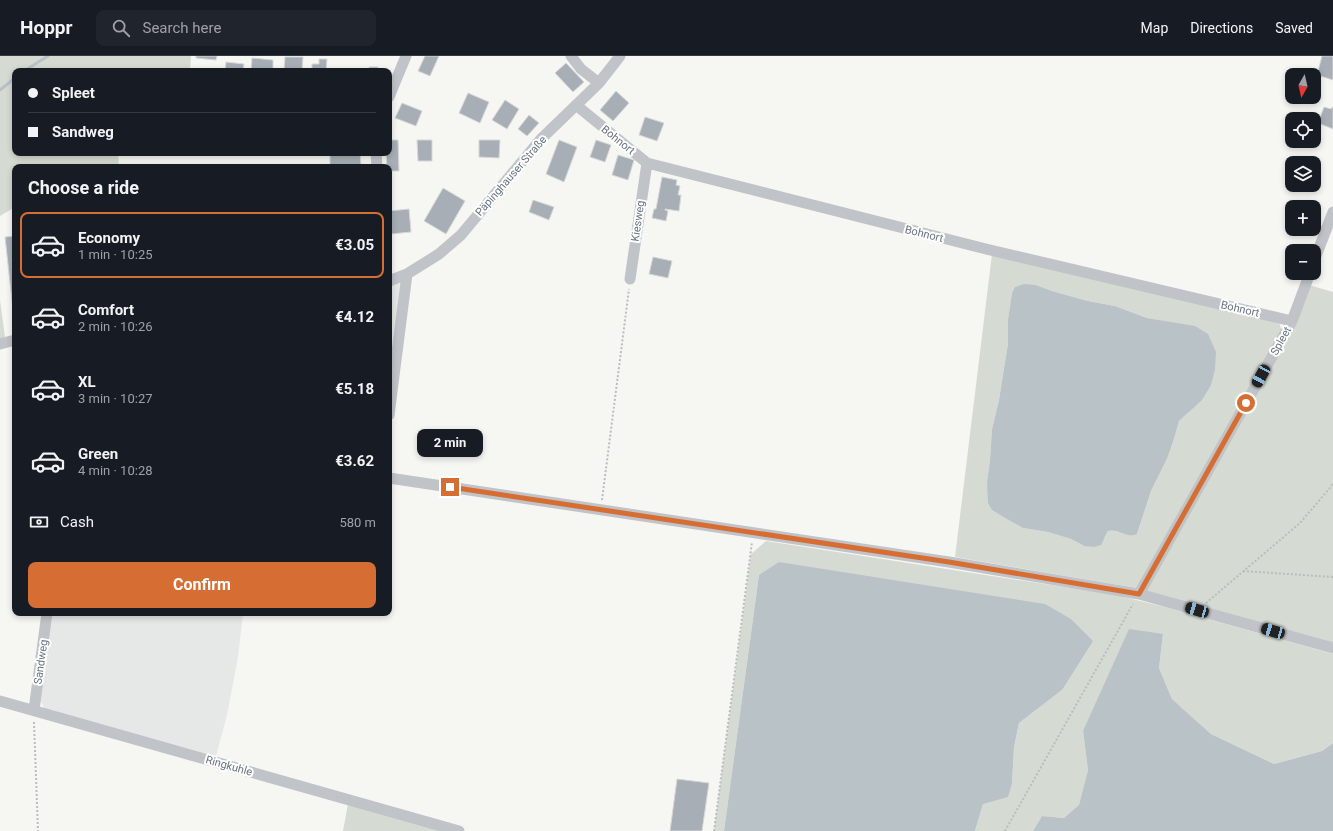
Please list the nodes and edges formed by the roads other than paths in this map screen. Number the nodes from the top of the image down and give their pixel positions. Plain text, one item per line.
1 (406, 56) edge
2 (571, 56) edge
3 (620, 56) edge
4 (599, 83) junction
5 (392, 90) edge
6 (576, 105) junction
7 (646, 163) junction
8 (1333, 214) edge
9 (1321, 244) edge
10 (407, 274) junction
11 (630, 279) road end
12 (392, 280) edge
13 (1307, 280) edge
14 (1292, 321) junction
15 (12, 341) edge
16 (0, 344) edge
17 (392, 392) edge
18 (392, 478) edge
19 (1139, 594) junction
20 (47, 616) edge
21 (1333, 648) edge
22 (0, 701) edge
23 (34, 710) junction
24 (459, 831) edge

1 - 5 street
2 - 4 street
3 - 4 street, Päpinghauser Straße
4 - 6 street, Päpinghauser Straße
6 - 7 street, Bohnort
6 - 10 street, Päpinghauser Straße
7 - 11 street, Kiesweg
7 - 14 street, Bohnort
8 - 9 street
10 - 12 street, Päpinghauser Straße
10 - 17 street
13 - 14 street, Spleet
14 - 19 street, Spleet
15 - 16 street
18 - 19 street
19 - 21 street
20 - 23 street, Sandweg
22 - 23 street, Ringkuhle
23 - 24 street, Ringkuhle

